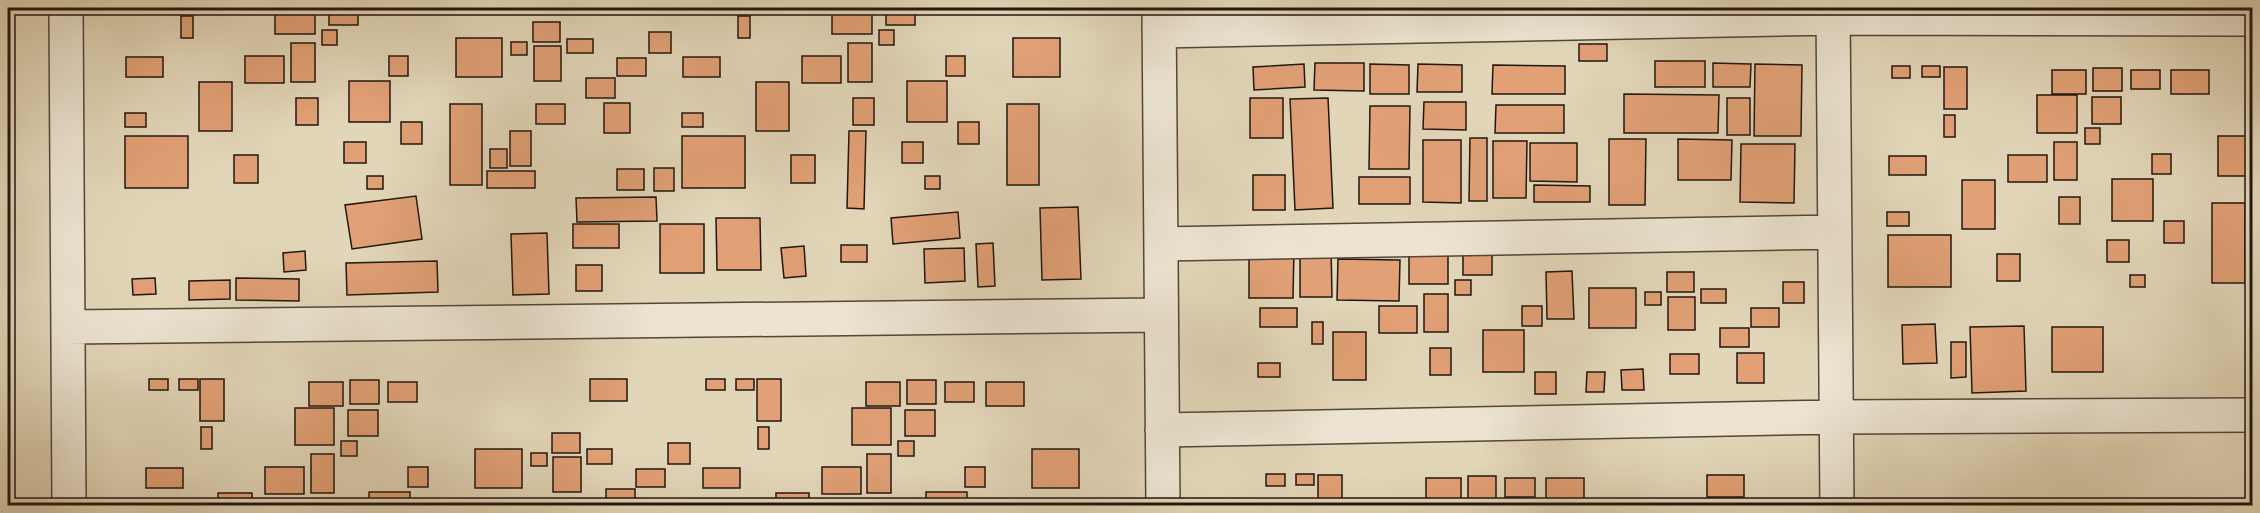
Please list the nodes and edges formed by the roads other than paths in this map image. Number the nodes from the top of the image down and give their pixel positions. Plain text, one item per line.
1 (66, 8) edge
2 (1833, 13) edge
3 (1159, 19) edge
4 (2253, 19) edge
5 (1835, 232) junction
6 (1161, 244) junction
7 (1161, 315) junction
8 (68, 327) junction
9 (2253, 415) edge
10 (1836, 417) junction
11 (1162, 430) junction
12 (69, 506) edge
13 (1163, 506) edge
14 (1837, 506) edge

1 - 8 street
2 - 3 street
2 - 4 street
2 - 5 street
3 - 6 street
5 - 6 street
5 - 10 street
6 - 7 street
7 - 8 street
7 - 11 street
8 - 12 street
9 - 10 street
10 - 11 street
10 - 14 street
11 - 13 street

